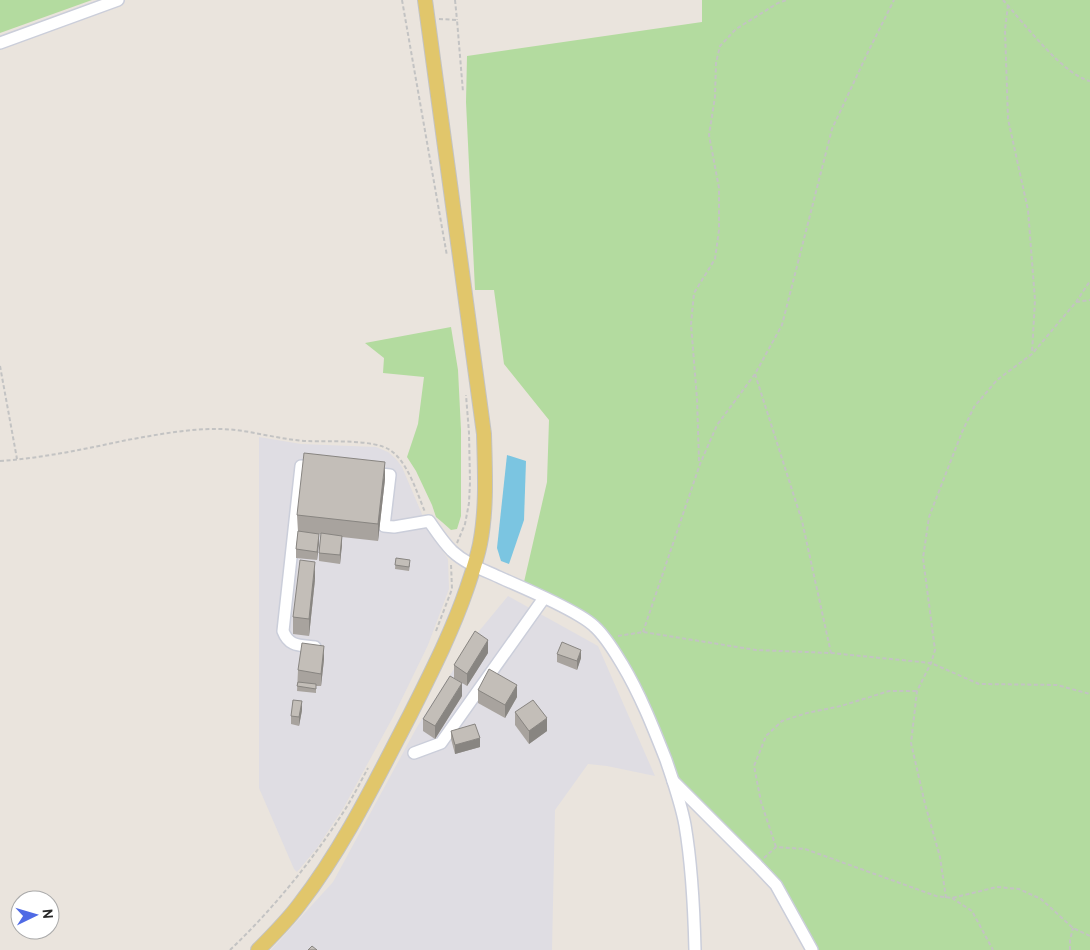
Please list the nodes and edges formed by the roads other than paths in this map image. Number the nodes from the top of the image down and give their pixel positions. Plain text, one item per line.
1 (118, 0) edge
2 (425, 0) edge
3 (0, 43) edge
4 (331, 469) edge
5 (360, 472) edge
6 (475, 567) junction
7 (544, 598) junction
8 (315, 647) edge
9 (414, 754) dead end
10 (672, 780) junction
11 (258, 950) edge
12 (694, 950) edge
13 (812, 950) edge

1 - 3 street
2 - 6 main road
4 - 8 street
5 - 6 street
6 - 7 street
6 - 11 main road
7 - 9 street
7 - 10 street
10 - 12 street
10 - 13 street

